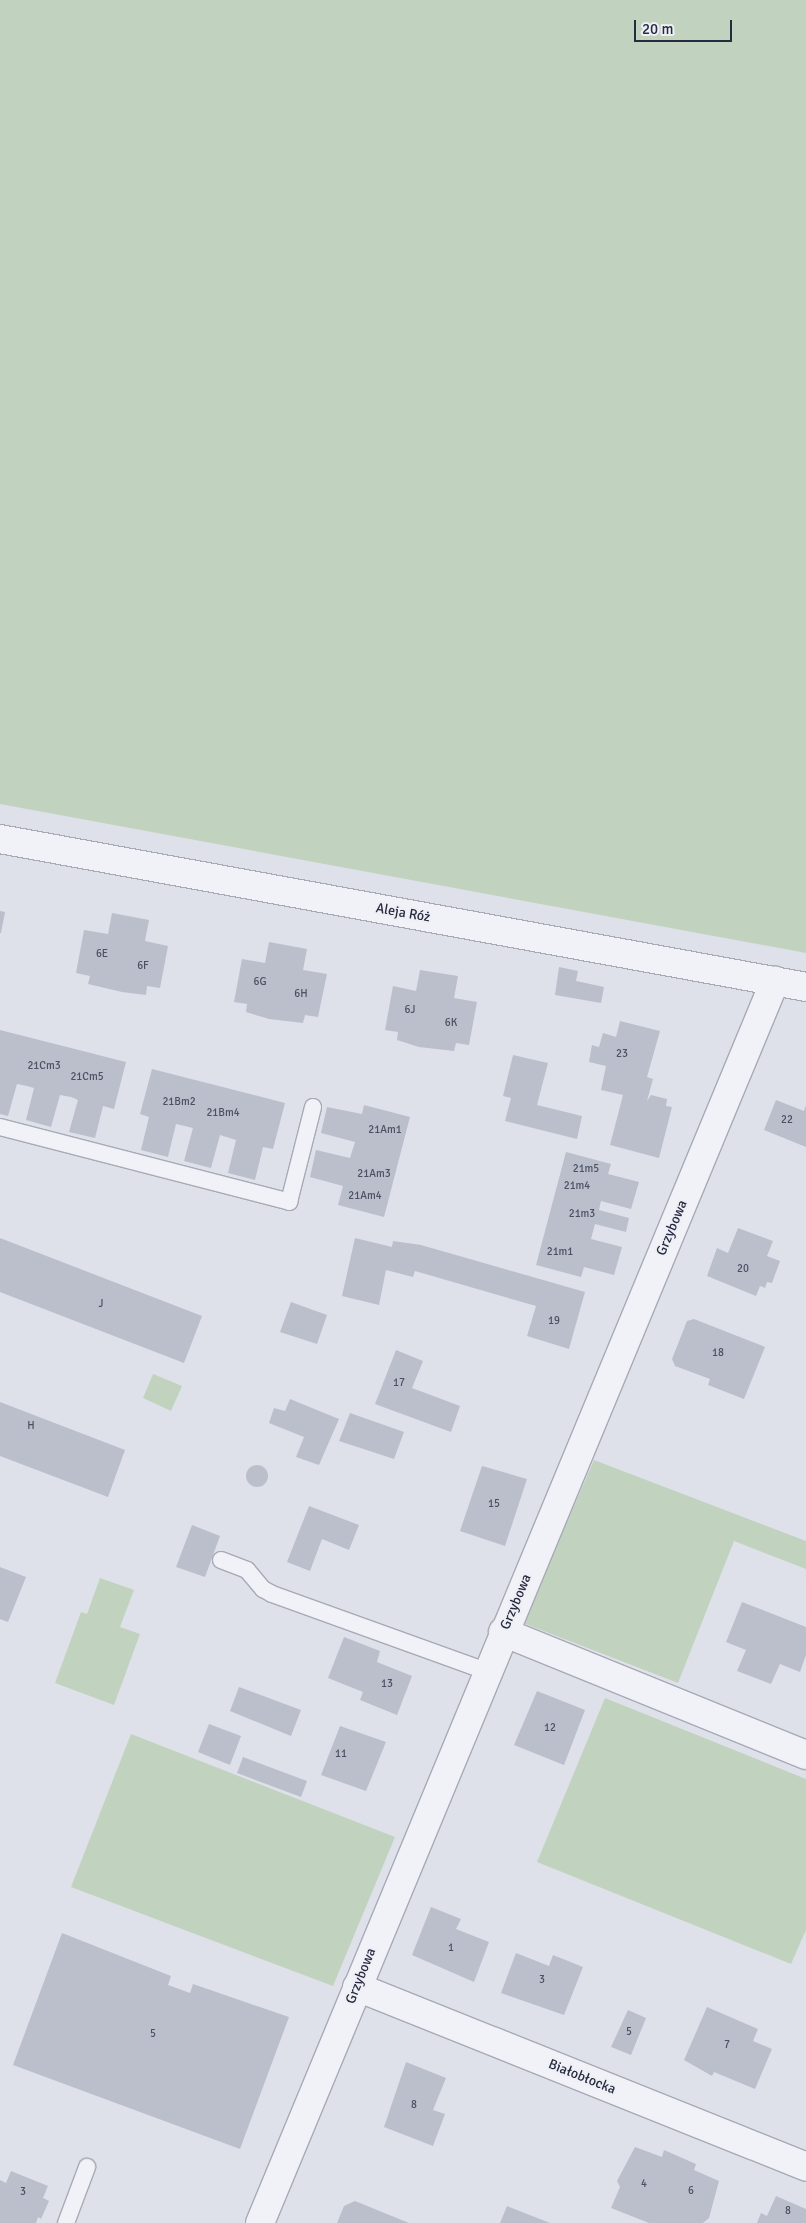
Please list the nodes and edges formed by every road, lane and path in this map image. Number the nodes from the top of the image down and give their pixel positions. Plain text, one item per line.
1 (0, 839) edge
2 (775, 982) junction
3 (806, 987) edge
4 (313, 1107) dead end
5 (0, 1127) edge
6 (221, 1560) dead end
7 (503, 1632) junction
8 (486, 1671) junction
9 (806, 1755) edge
10 (357, 1987) junction
11 (87, 2167) dead end
12 (806, 2168) edge
13 (66, 2223) edge
14 (260, 2223) edge

1 - 2 street, Aleja Róż
2 - 3 street, Aleja Róż
2 - 7 street, Grzybowa
4 - 5 lane
6 - 8 lane
7 - 8 street, Grzybowa
7 - 9 street
8 - 10 street, Grzybowa
10 - 12 street, Białobłocka
10 - 14 street, Grzybowa
11 - 13 lane

